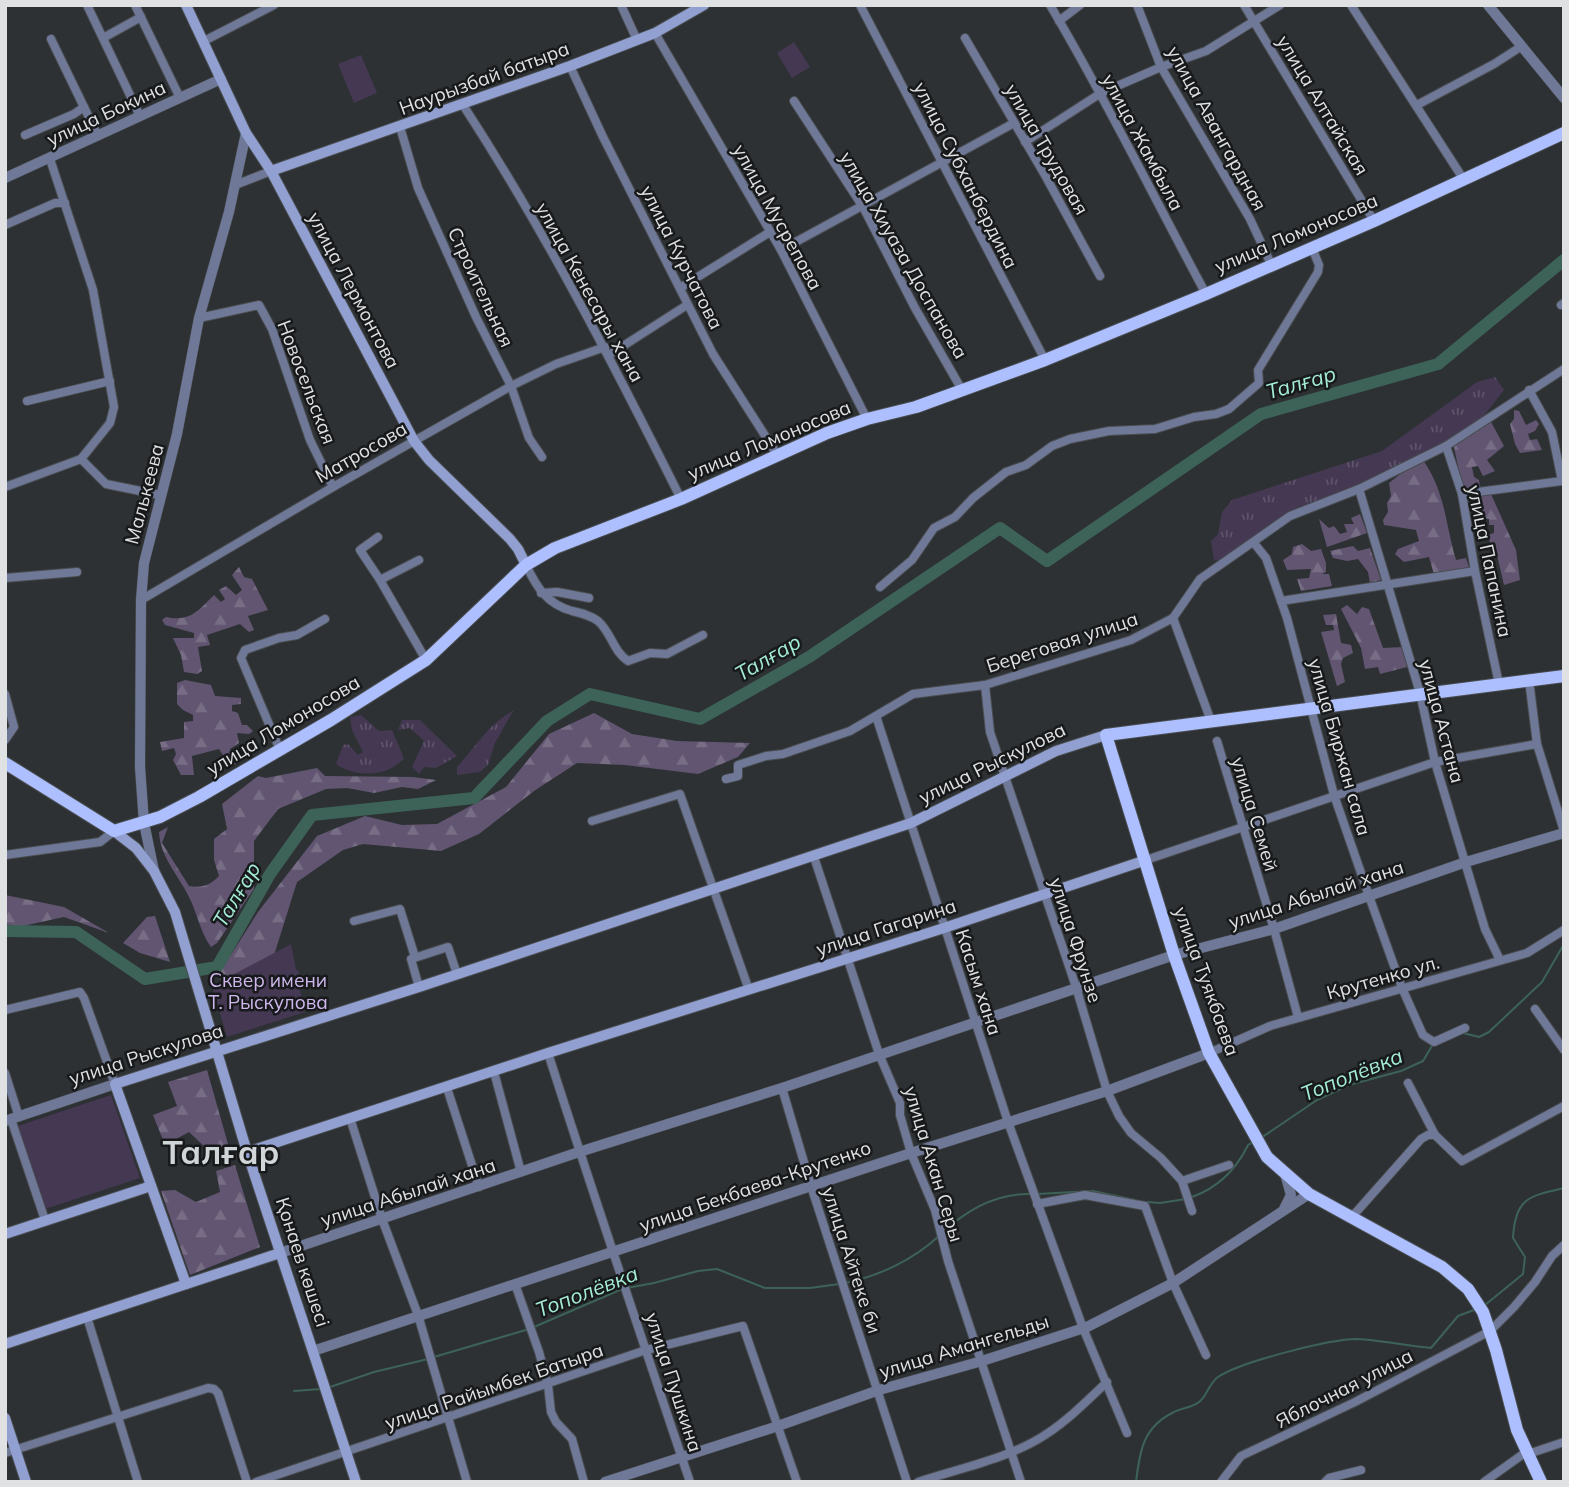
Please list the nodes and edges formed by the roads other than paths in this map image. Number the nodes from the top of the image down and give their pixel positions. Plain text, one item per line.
1 (87, 5) edge
2 (135, 5) edge
3 (186, 5) edge
4 (274, 5) edge
5 (621, 5) edge
6 (704, 5) edge
7 (860, 5) edge
8 (1050, 5) edge
9 (1080, 5) edge
10 (1138, 5) edge
11 (1244, 5) edge
12 (1280, 5) edge
13 (1351, 5) edge
14 (1488, 5) edge
15 (258, 9) edge
16 (141, 18) junction
17 (1059, 21) junction
18 (1255, 22) junction
19 (655, 33) junction
20 (103, 38) junction
21 (965, 38) dead end
22 (51, 39) dead end
23 (637, 40) junction
24 (204, 41) junction
25 (1522, 46) junction
26 (570, 66) junction
27 (1161, 67) junction
28 (221, 79) junction
29 (1101, 93) junction
30 (180, 98) junction
31 (1564, 98) edge
32 (794, 101) dead end
33 (463, 105) junction
34 (1417, 105) junction
35 (84, 107) junction
36 (140, 116) junction
37 (1014, 122) junction
38 (400, 127) junction
39 (246, 133) junction
40 (1564, 133) edge
41 (25, 135) dead end
42 (98, 136) junction
43 (1025, 142) junction
44 (50, 159) junction
45 (942, 161) junction
46 (271, 171) junction
47 (5, 178) edge
48 (1464, 180) junction
49 (235, 185) junction
50 (65, 203) junction
51 (863, 207) junction
52 (1374, 221) junction
53 (5, 225) edge
54 (770, 232) junction
55 (1312, 248) junction
56 (781, 250) junction
57 (1272, 266) junction
58 (1100, 276) dead end
59 (680, 288) junction
60 (1206, 294) junction
61 (687, 305) junction
62 (199, 318) junction
63 (607, 351) junction
64 (1045, 360) junction
65 (1564, 369) edge
66 (110, 381) junction
67 (511, 386) junction
68 (962, 390) junction
69 (1529, 390) junction
70 (27, 401) dead end
71 (867, 419) junction
72 (414, 440) junction
73 (1446, 446) junction
74 (778, 456) junction
75 (542, 457) dead end
76 (81, 459) junction
77 (333, 486) junction
78 (5, 487) edge
79 (1359, 489) junction
80 (1462, 494) junction
81 (160, 495) junction
82 (681, 499) junction
83 (378, 537) dead end
84 (1254, 543) junction
85 (419, 561) dead end
86 (526, 565) junction
87 (1475, 571) junction
88 (77, 572) dead end
89 (5, 578) edge
90 (380, 580) junction
91 (1387, 586) junction
92 (880, 587) dead end
93 (541, 593) junction
94 (589, 597) dead end
95 (141, 600) junction
96 (1281, 601) junction
97 (1173, 618) junction
98 (325, 619) dead end
99 (703, 635) dead end
100 (426, 660) junction
101 (1564, 676) edge
102 (1529, 680) junction
103 (1499, 684) junction
104 (985, 685) junction
105 (1420, 693) junction
106 (5, 694) edge
107 (1313, 708) junction
108 (876, 716) junction
109 (1211, 721) junction
110 (1106, 735) junction
111 (5, 740) edge
112 (1217, 741) dead end
113 (1537, 744) junction
114 (280, 750) junction
115 (1435, 762) junction
116 (5, 764) edge
117 (1005, 776) junction
118 (726, 779) dead end
119 (1335, 795) junction
120 (592, 821) dead end
121 (144, 823) junction
122 (911, 823) junction
123 (1242, 828) junction
124 (114, 831) junction
125 (1564, 832) edge
126 (5, 855) edge
127 (814, 856) junction
128 (1146, 860) junction
129 (1466, 862) junction
130 (154, 871) junction
131 (712, 890) junction
132 (1044, 894) junction
133 (1369, 897) junction
134 (354, 921) dead end
135 (944, 928) junction
136 (1274, 929) junction
137 (1564, 930) edge
138 (1174, 954) junction
139 (415, 957) junction
140 (848, 957) junction
141 (1500, 960) junction
142 (457, 974) junction
143 (419, 987) junction
144 (1076, 987) junction
145 (1402, 988) junction
146 (749, 990) junction
147 (1535, 1009) dead end
148 (5, 1010) edge
149 (1298, 1017) junction
150 (975, 1020) junction
151 (1465, 1028) dead end
152 (1564, 1050) edge
153 (216, 1051) junction
154 (1209, 1053) junction
155 (548, 1054) junction
156 (879, 1054) junction
157 (494, 1072) junction
158 (5, 1073) edge
159 (1408, 1083) dead end
160 (115, 1084) junction
161 (447, 1088) junction
162 (782, 1088) junction
163 (1107, 1091) junction
164 (1564, 1106) edge
165 (350, 1118) junction
166 (12, 1119) edge
167 (1008, 1122) junction
168 (1435, 1135) junction
169 (247, 1152) junction
170 (579, 1152) junction
171 (911, 1153) junction
172 (1229, 1165) dead end
173 (521, 1172) junction
174 (1284, 1174) junction
175 (1182, 1181) junction
176 (151, 1186) junction
177 (811, 1186) junction
178 (479, 1187) junction
179 (1309, 1194) junction
180 (1037, 1204) junction
181 (1192, 1211) dead end
182 (1283, 1211) junction
183 (1351, 1218) junction
184 (382, 1219) junction
185 (45, 1220) junction
186 (6, 1233) edge
187 (1564, 1245) edge
188 (280, 1253) junction
189 (611, 1253) junction
190 (1173, 1283) junction
191 (186, 1284) junction
192 (515, 1284) junction
193 (418, 1315) junction
194 (87, 1317) junction
195 (1083, 1328) junction
196 (1490, 1331) junction
197 (5, 1344) edge
198 (646, 1350) junction
199 (313, 1351) junction
200 (1206, 1354) dead end
201 (982, 1360) junction
202 (1107, 1382) junction
203 (548, 1385) junction
204 (879, 1390) junction
205 (117, 1416) junction
206 (449, 1417) junction
207 (5, 1419) edge
208 (778, 1426) junction
209 (1127, 1433) dead end
210 (1564, 1442) edge
211 (10, 1451) edge
212 (1010, 1452) junction
213 (1526, 1452) junction
214 (346, 1453) junction
215 (681, 1458) junction
216 (1361, 1470) dead end
217 (26, 1482) edge
218 (138, 1482) edge
219 (247, 1482) edge
220 (256, 1482) edge
221 (356, 1482) edge
222 (467, 1482) edge
223 (584, 1482) edge
224 (605, 1482) edge
225 (690, 1482) edge
226 (797, 1482) edge
227 (907, 1482) edge
228 (918, 1482) edge
229 (1021, 1482) edge
230 (1221, 1482) edge
231 (1325, 1482) edge
232 (1484, 1482) edge
233 (1541, 1482) edge

1 - 20 street
2 - 16 street
3 - 24 main road, улица Лермонтова
4 - 15 street
5 - 23 street
6 - 19 main road, Наурызбай батыра
7 - 45 street, улица Субханбердина
8 - 17 street, улица Жамбыла
9 - 17 street
10 - 27 street, улица Авангардная
11 - 18 street, улица Алтайская
12 - 18 street
13 - 34 street
14 - 25 street
15 - 24 street
16 - 20 street
16 - 30 street
17 - 29 street, улица Жамбыла
18 - 27 street
18 - 52 street, улица Алтайская
19 - 23 main road, Наурызбай батыра
19 - 54 street, улица Мусрепова
20 - 36 street
21 - 37 street, улица Трудовая
22 - 35 street
23 - 26 main road, Наурызбай батыра
24 - 28 main road, улица Лермонтова
25 - 31 street
25 - 34 street
26 - 33 main road, Наурызбай батыра
26 - 59 street, улица Курчатова
27 - 29 street
27 - 57 street, улица Авангардная
28 - 30 street, улица Бокина
28 - 39 main road, улица Лермонтова
29 - 43 street
29 - 60 street, улица Жамбыла
30 - 36 street, улица Бокина
32 - 51 street, улица Хиуаза Доспанова
33 - 38 main road, Наурызбай батыра
33 - 63 street, улица Кенесары хана
34 - 48 street
35 - 41 street
35 - 42 street
36 - 42 street, улица Бокина
37 - 43 street, улица Трудовая
37 - 45 street
38 - 46 main road, Наурызбай батыра
38 - 67 street, Строительная
39 - 46 main road, улица Лермонтова
39 - 49 street, Малькеева
40 - 48 main road, улица Ломоносова
42 - 44 street, улица Бокина
43 - 58 street, улица Трудовая
44 - 47 street, улица Бокина
44 - 50 street
45 - 51 street
45 - 64 street, улица Субханбердина
46 - 49 street
46 - 72 main road, улица Лермонтова
48 - 52 main road, улица Ломоносова
49 - 62 street, Малькеева
50 - 53 street
50 - 66 street
51 - 56 street
51 - 68 street, улица Хиуаза Доспанова
52 - 55 main road, улица Ломоносова
54 - 56 street, улица Мусрепова
54 - 59 street
55 - 57 main road, улица Ломоносова
55 - 92 street
56 - 71 street, улица Мусрепова
57 - 60 main road, улица Ломоносова
59 - 61 street, улица Курчатова
60 - 64 main road, улица Ломоносова
61 - 63 street, Матросова
61 - 74 street, улица Курчатова
62 - 77 street, Новосельская
62 - 81 street, Малькеева
63 - 67 street, Матросова
63 - 82 street, улица Кенесары хана
64 - 68 main road, улица Ломоносова
65 - 69 street, Береговая улица
66 - 70 street
66 - 76 street
67 - 72 street, Матросова
67 - 75 street, Строительная
68 - 71 main road, улица Ломоносова
69 - 73 street, Береговая улица
69 - 80 street
71 - 74 main road, улица Ломоносова
72 - 77 street, Матросова
72 - 86 main road, улица Лермонтова
73 - 79 street, Береговая улица
73 - 80 street, улица Папанина
74 - 82 main road, улица Ломоносова
76 - 78 street
76 - 81 street
77 - 95 street, Матросова
79 - 84 street, Береговая улица
79 - 91 street, улица Астана
80 - 87 street, улица Папанина
81 - 95 street, Малькеева
82 - 86 main road, улица Ломоносова
83 - 90 street
84 - 96 street, улица Биржан сала
84 - 97 street, Береговая улица
85 - 90 street
86 - 93 street
86 - 100 main road, улица Ломоносова
87 - 91 street
87 - 103 street, улица Папанина
88 - 89 street
90 - 100 street
91 - 96 street
91 - 105 street, улица Астана
93 - 94 street
93 - 99 street
95 - 121 street, Малькеева
96 - 107 street, улица Биржан сала
97 - 104 street, Береговая улица
97 - 109 street
98 - 114 street
100 - 114 main road, улица Ломоносова
101 - 102 main road, улица Рыскулова
102 - 103 main road, улица Рыскулова
102 - 113 street
103 - 105 main road, улица Рыскулова
104 - 108 street, Береговая улица
104 - 117 street, улица Фрунзе
105 - 107 main road, улица Рыскулова
105 - 115 street, улица Астана
106 - 111 street
107 - 109 main road, улица Рыскулова
107 - 119 street, улица Биржан сала
108 - 118 street, Береговая улица
108 - 122 street, Касым хана
109 - 110 main road, улица Рыскулова
110 - 117 main road, улица Рыскулова
110 - 128 main road, улица Туякбаева
112 - 123 street, улица Семей
113 - 115 street, улица Гагарина
113 - 125 street
114 - 121 main road, улица Ломоносова
115 - 119 street, улица Гагарина
115 - 129 street, улица Астана
116 - 124 main road, Қонаев көшесі
117 - 122 main road, улица Рыскулова
117 - 132 street, улица Фрунзе
119 - 123 street, улица Гагарина
119 - 133 street, улица Биржан сала
120 - 131 street
121 - 124 main road, улица Ломоносова
121 - 130 street, Малькеева
122 - 127 main road, улица Рыскулова
122 - 135 street, Касым хана
123 - 128 street, улица Гагарина
123 - 136 street, улица Семей
124 - 126 street
124 - 130 main road, Қонаев көшесі
125 - 129 street, улица Абылай хана
127 - 131 main road, улица Рыскулова
127 - 140 street, улица Акан Серы
128 - 132 main road, улица Гагарина
128 - 138 main road, улица Туякбаева
129 - 133 street, улица Абылай хана
129 - 141 street, улица Астана
130 - 153 main road, Қонаев көшесі
131 - 142 main road, улица Рыскулова
131 - 146 street
132 - 135 main road, улица Гагарина
132 - 144 street, улица Фрунзе
133 - 136 street, улица Абылай хана
133 - 145 street, улица Биржан сала
134 - 139 street
135 - 140 main road, улица Гагарина
135 - 150 street, Касым хана
136 - 138 street, улица Абылай хана
136 - 149 street, улица Семей
137 - 141 street, Крутенко ул.
138 - 144 street, улица Абылай хана
138 - 154 main road, улица Туякбаева
139 - 142 street
139 - 143 street
140 - 146 main road, улица Гагарина
140 - 156 street, улица Акан Серы
141 - 145 street, Крутенко ул.
142 - 143 main road, улица Рыскулова
143 - 153 main road, улица Рыскулова
144 - 150 street, улица Абылай хана
144 - 163 street, улица Фрунзе
145 - 149 street, Крутенко ул.
145 - 151 street, улица Биржан сала
146 - 155 main road, улица Гагарина
147 - 152 street
148 - 160 street
149 - 154 street, Крутенко ул.
150 - 156 street, улица Абылай хана
150 - 167 street, Касым хана
153 - 160 main road, улица Рыскулова
153 - 169 main road, Қонаев көшесі
154 - 163 street, улица Бекбаева-Крутенко
154 - 174 main road, улица Туякбаева
155 - 157 main road, улица Гагарина
155 - 170 street, улица Пушкина
156 - 162 street, улица Абылай хана
156 - 171 street, улица Акан Серы
157 - 161 main road, улица Гагарина
157 - 173 street
158 - 166 street
159 - 168 street
160 - 166 street, улица Рыскулова
160 - 176 main road
161 - 165 main road, улица Гагарина
161 - 178 street
162 - 170 street, улица Абылай хана
162 - 177 street, улица Айтеке би
163 - 167 street, улица Бекбаева-Крутенко
163 - 175 street, улица Фрунзе
164 - 168 street
165 - 169 main road, улица Гагарина
165 - 184 street
166 - 185 street
167 - 171 street, улица Бекбаева-Крутенко
167 - 180 street, Касым хана
168 - 183 street
169 - 188 main road, Қонаев көшесі
170 - 173 street, улица Абылай хана
170 - 189 street, улица Пушкина
171 - 177 street, улица Бекбаева-Крутенко
171 - 201 street, улица Акан Серы
172 - 175 street
173 - 178 street, улица Абылай хана
174 - 179 main road, улица Туякбаева
174 - 182 street
175 - 181 street, улица Фрунзе
176 - 185 main road
176 - 191 main road
177 - 189 street, улица Бекбаева-Крутенко
177 - 204 street, улица Айтеке би
178 - 184 street, улица Абылай хана
179 - 182 street, улица Амангельды
179 - 183 main road, улица Туякбаева
180 - 190 street
180 - 195 street
182 - 190 street, улица Амангельды
183 - 196 main road, улица Туякбаева
184 - 188 street, улица Абылай хана
184 - 193 street
185 - 186 main road
187 - 196 street, Яблочная улица
188 - 191 main road, улица Абылай хана
188 - 199 main road, Қонаев көшесі
189 - 192 street, улица Бекбаева-Крутенко
189 - 198 street, улица Пушкина
190 - 195 street, улица Амангельды
190 - 200 street
191 - 194 main road, улица Абылай хана
192 - 193 street, улица Бекбаева-Крутенко
192 - 203 street
193 - 199 street, улица Бекбаева-Крутенко
193 - 206 street
194 - 197 main road, улица Абылай хана
194 - 205 street
195 - 201 street, улица Амангельды
195 - 202 street
196 - 213 main road, улица Туякбаева
196 - 230 street, Яблочная улица
198 - 203 street, улица Райымбек Батыра
198 - 208 street, улица Райымбек Батыра
198 - 215 street, улица Пушкина
199 - 214 main road, Қонаев көшесі
201 - 204 street, улица Амангельды
201 - 212 street, улица Акан Серы
202 - 209 street
202 - 212 street
203 - 206 street, улица Райымбек Батыра
203 - 223 street
204 - 208 street, улица Амангельды
204 - 227 street, улица Айтеке би
205 - 211 street
205 - 218 street
205 - 219 street
206 - 214 street, улица Райымбек Батыра
206 - 222 street
207 - 211 main road
208 - 215 street, улица Амангельды
208 - 226 street
210 - 213 street
211 - 217 main road
212 - 228 street
212 - 229 street, улица Акан Серы
213 - 232 street
213 - 233 main road, улица Туякбаева
214 - 220 street, улица Райымбек Батыра
214 - 221 main road, Қонаев көшесі
215 - 224 street, улица Амангельды
215 - 225 street, улица Пушкина
216 - 231 street

